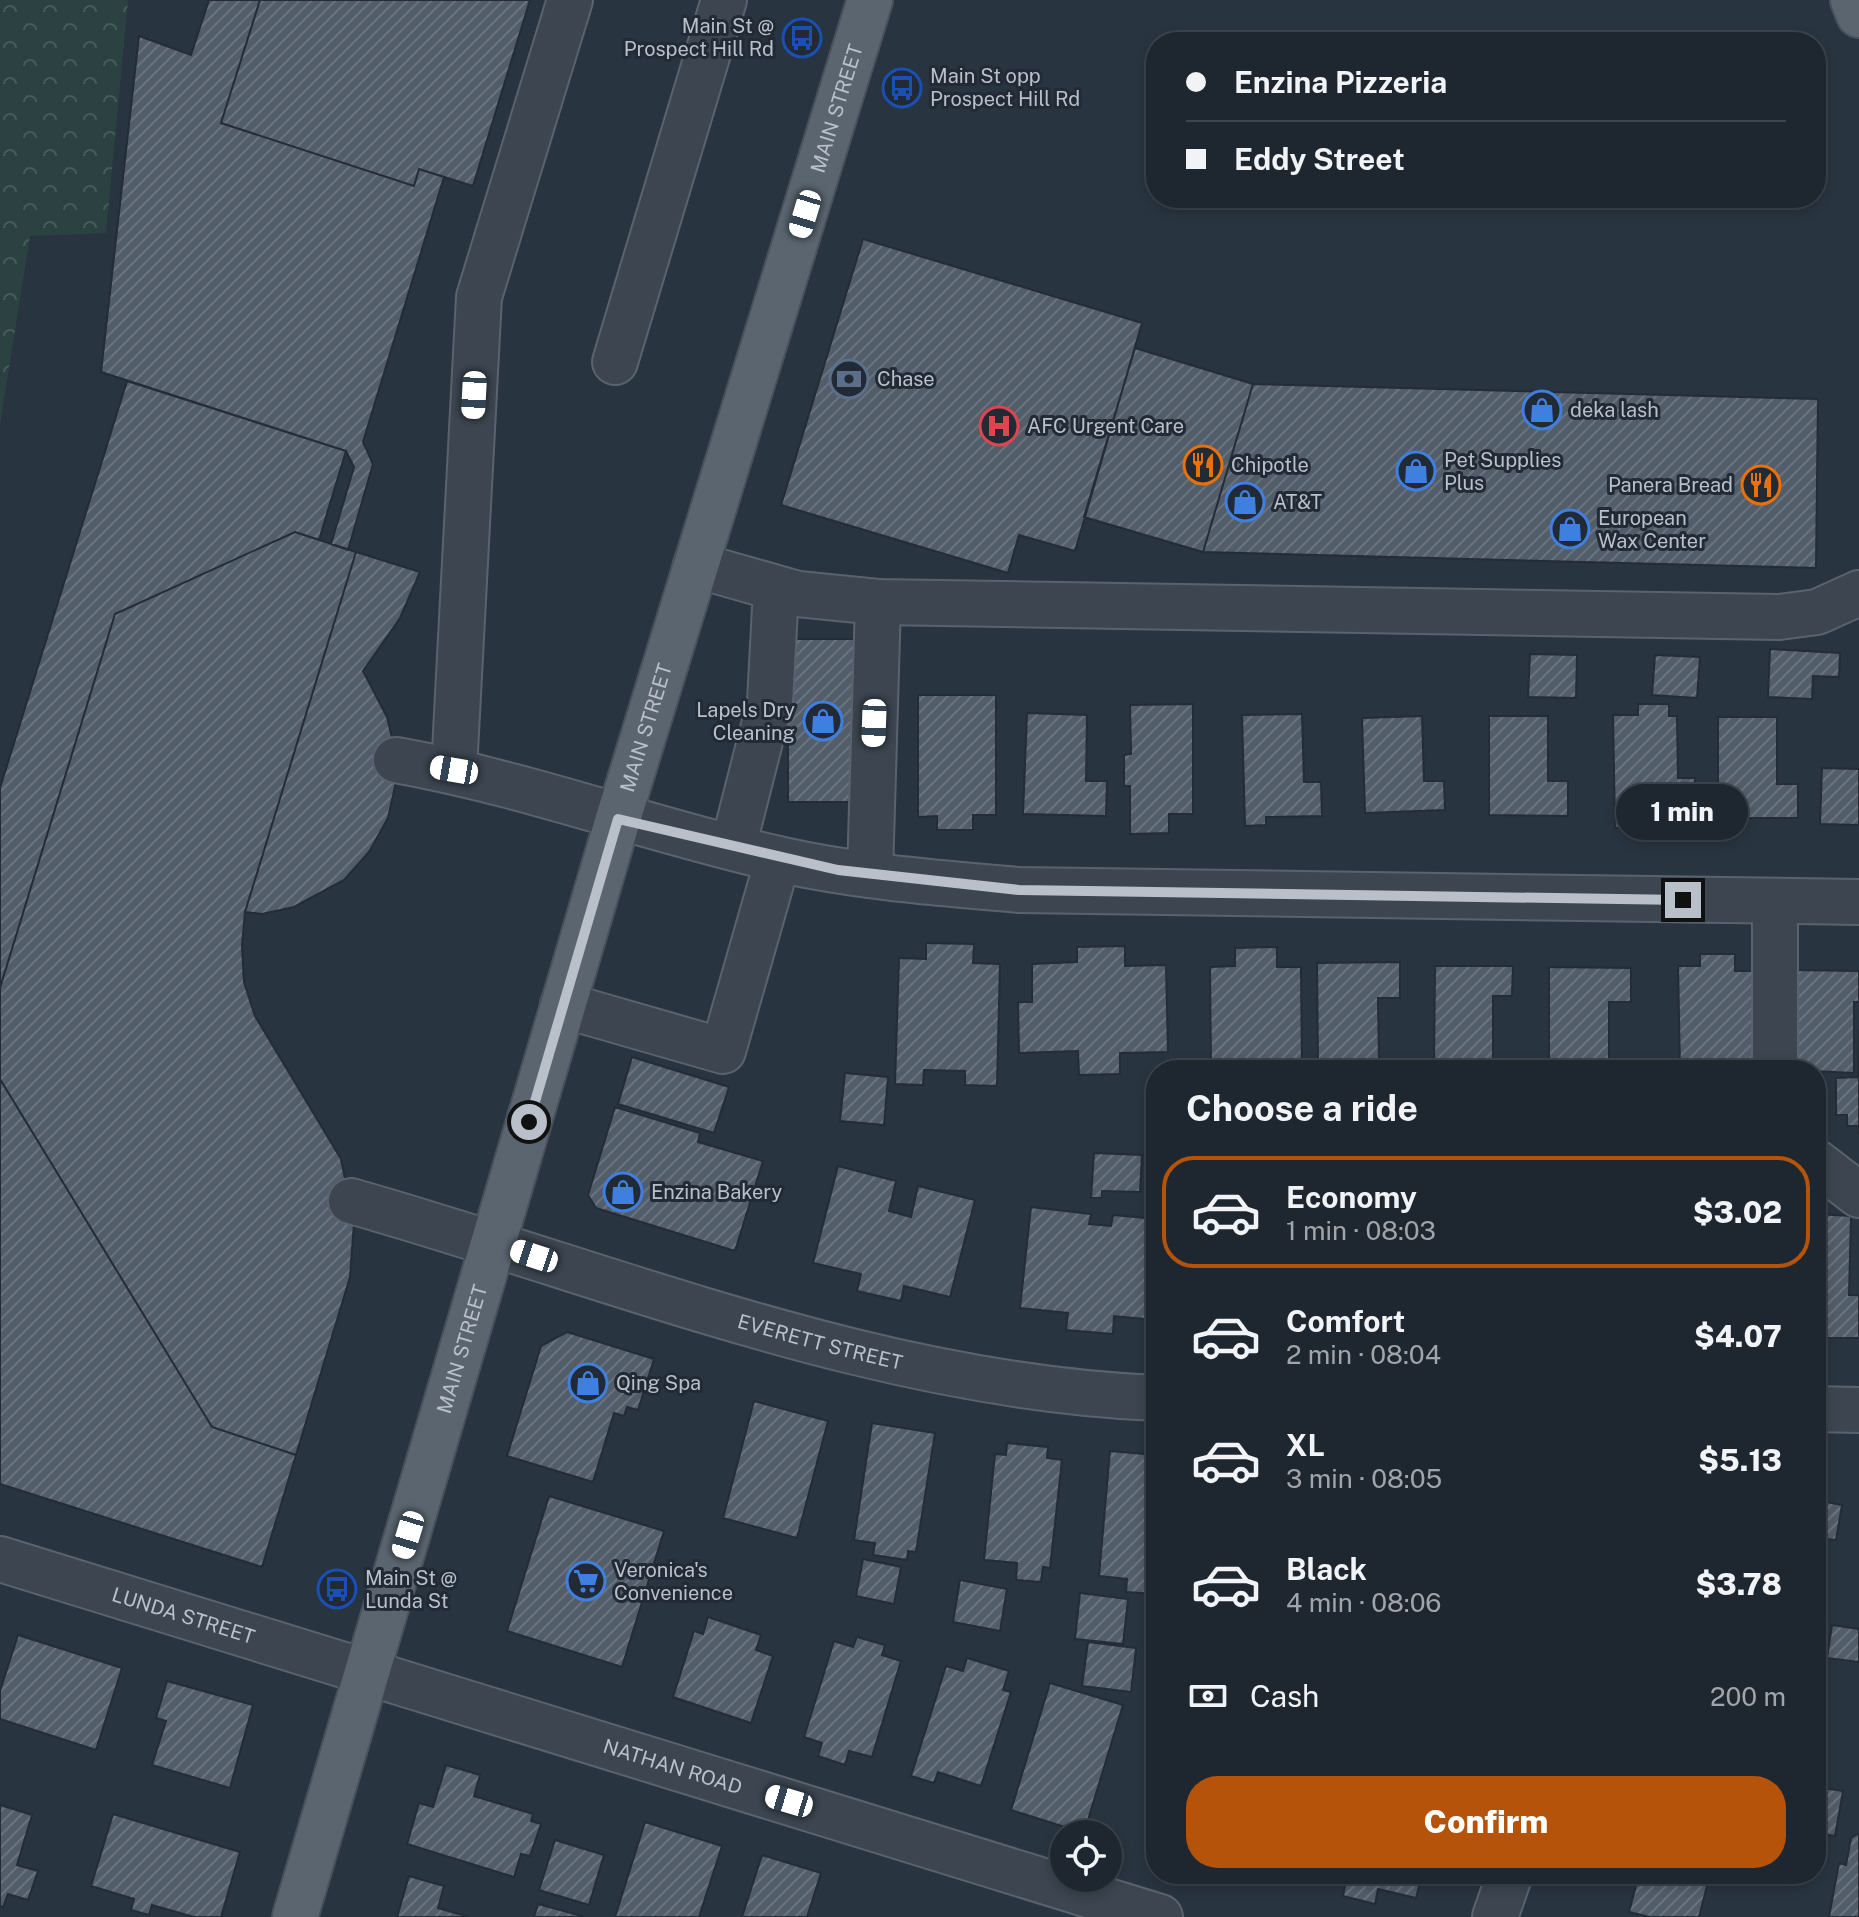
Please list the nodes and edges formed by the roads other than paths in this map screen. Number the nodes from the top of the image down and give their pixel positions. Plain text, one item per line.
1 (570, 0) edge
2 (724, 0) edge
3 (870, 0) edge
4 (1853, 0) edge
5 (1859, 15) edge
6 (615, 362) dead end
7 (696, 565) junction
8 (776, 589) junction
9 (1859, 593) edge
10 (878, 602) junction
11 (396, 760) dead end
12 (454, 770) junction
13 (618, 819) junction
14 (733, 847) junction
15 (778, 859) junction
16 (870, 875) junction
17 (1775, 901) junction
18 (1859, 902) edge
19 (563, 1005) junction
20 (1775, 1060) edge
21 (1826, 1170) edge
22 (1859, 1195) edge
23 (351, 1201) dead end
24 (493, 1243) junction
25 (1146, 1397) edge
26 (1826, 1409) edge
27 (1859, 1410) edge
28 (0, 1559) edge
29 (368, 1671) junction
30 (1507, 1884) edge
31 (295, 1917) edge
32 (1160, 1917) edge
33 (1495, 1917) edge

1 - 12 street
2 - 6 street
3 - 7 main road, MAIN STREET
4 - 5 main road
7 - 8 street
7 - 13 main road, MAIN STREET
8 - 10 street
8 - 14 street
9 - 10 street
10 - 16 street
11 - 12 street
12 - 13 street
13 - 14 street
13 - 19 main road, MAIN STREET
14 - 15 street
15 - 16 street
15 - 19 street
16 - 17 street
17 - 18 street
17 - 20 street
19 - 24 main road, MAIN STREET
21 - 22 street
23 - 24 street, EVERETT STREET
24 - 25 street, EVERETT STREET
24 - 29 main road, MAIN STREET
26 - 27 street
28 - 29 street, LUNDA STREET
29 - 31 main road, MAIN STREET
29 - 32 street, NATHAN ROAD
30 - 33 street

